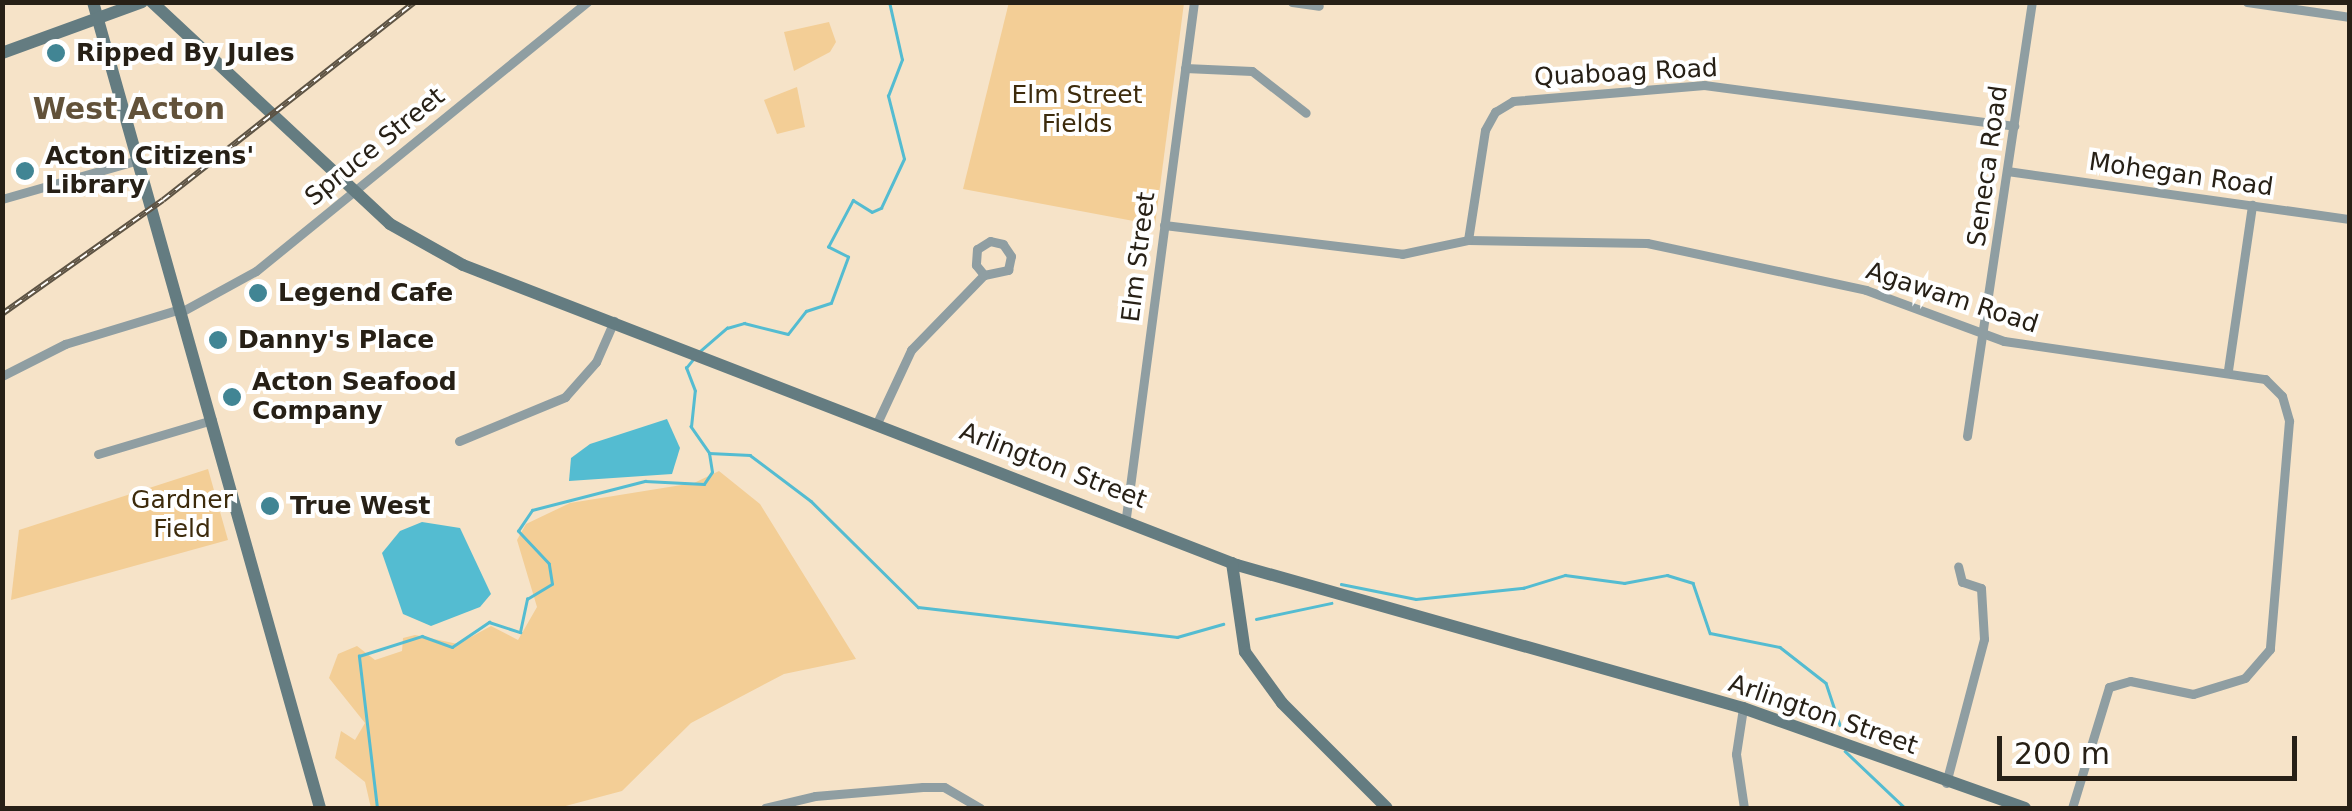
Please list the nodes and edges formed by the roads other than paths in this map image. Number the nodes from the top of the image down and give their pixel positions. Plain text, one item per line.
1 (93, 2) edge
2 (142, 2) edge
3 (152, 2) edge
4 (587, 2) edge
5 (1194, 2) edge
6 (1292, 2) edge
7 (2032, 2) edge
8 (2247, 2) edge
9 (1318, 6) dead end
10 (2350, 17) edge
11 (99, 23) junction
12 (2, 53) edge
13 (1185, 68) junction
14 (1306, 113) dead end
15 (2014, 126) junction
16 (138, 160) junction
17 (2007, 171) junction
18 (351, 190) junction
19 (2, 199) edge
20 (2252, 206) junction
21 (2350, 219) edge
22 (1164, 225) junction
23 (1468, 240) junction
24 (984, 275) junction
25 (181, 311) junction
26 (614, 320) junction
27 (1983, 334) junction
28 (2228, 370) junction
29 (2, 376) edge
30 (212, 420) junction
31 (878, 423) junction
32 (1967, 436) dead end
33 (459, 441) dead end
34 (98, 454) dead end
35 (1126, 517) junction
36 (1232, 563) junction
37 (1958, 566) dead end
38 (1743, 708) junction
39 (1946, 784) junction
40 (1382, 807) edge
41 (320, 808) edge
42 (765, 808) edge
43 (980, 808) edge
44 (1744, 808) edge
45 (2025, 808) edge
46 (2072, 808) edge

1 - 11 street
2 - 11 street
3 - 18 street, Arlington Street
4 - 18 street, Spruce Street
5 - 13 street, Elm Street
6 - 9 street
7 - 15 street, Seneca Road
8 - 10 street
11 - 12 street
11 - 16 street
13 - 14 street
13 - 22 street, Elm Street
15 - 17 street, Seneca Road
15 - 23 street, Quaboag Road
16 - 19 street
16 - 25 street
17 - 20 street, Mohegan Road
17 - 27 street, Seneca Road
18 - 25 street, Spruce Street
18 - 26 street, Arlington Street
20 - 21 street, Mohegan Road
20 - 28 street
22 - 23 street, Agawam Road
22 - 35 street, Elm Street
23 - 27 street, Agawam Road
24 - 24 street
24 - 31 street
25 - 29 street, Spruce Street
25 - 30 street
26 - 31 street, Arlington Street
26 - 33 street
27 - 28 street, Agawam Road
27 - 32 street, Seneca Road
28 - 46 street, Agawam Road
30 - 34 street
30 - 41 street
31 - 35 street, Arlington Street
35 - 36 street, Arlington Street
36 - 38 street, Arlington Street
36 - 40 street
37 - 39 street
38 - 39 street, Arlington Street
38 - 44 street
39 - 45 street, Arlington Street
42 - 43 street

